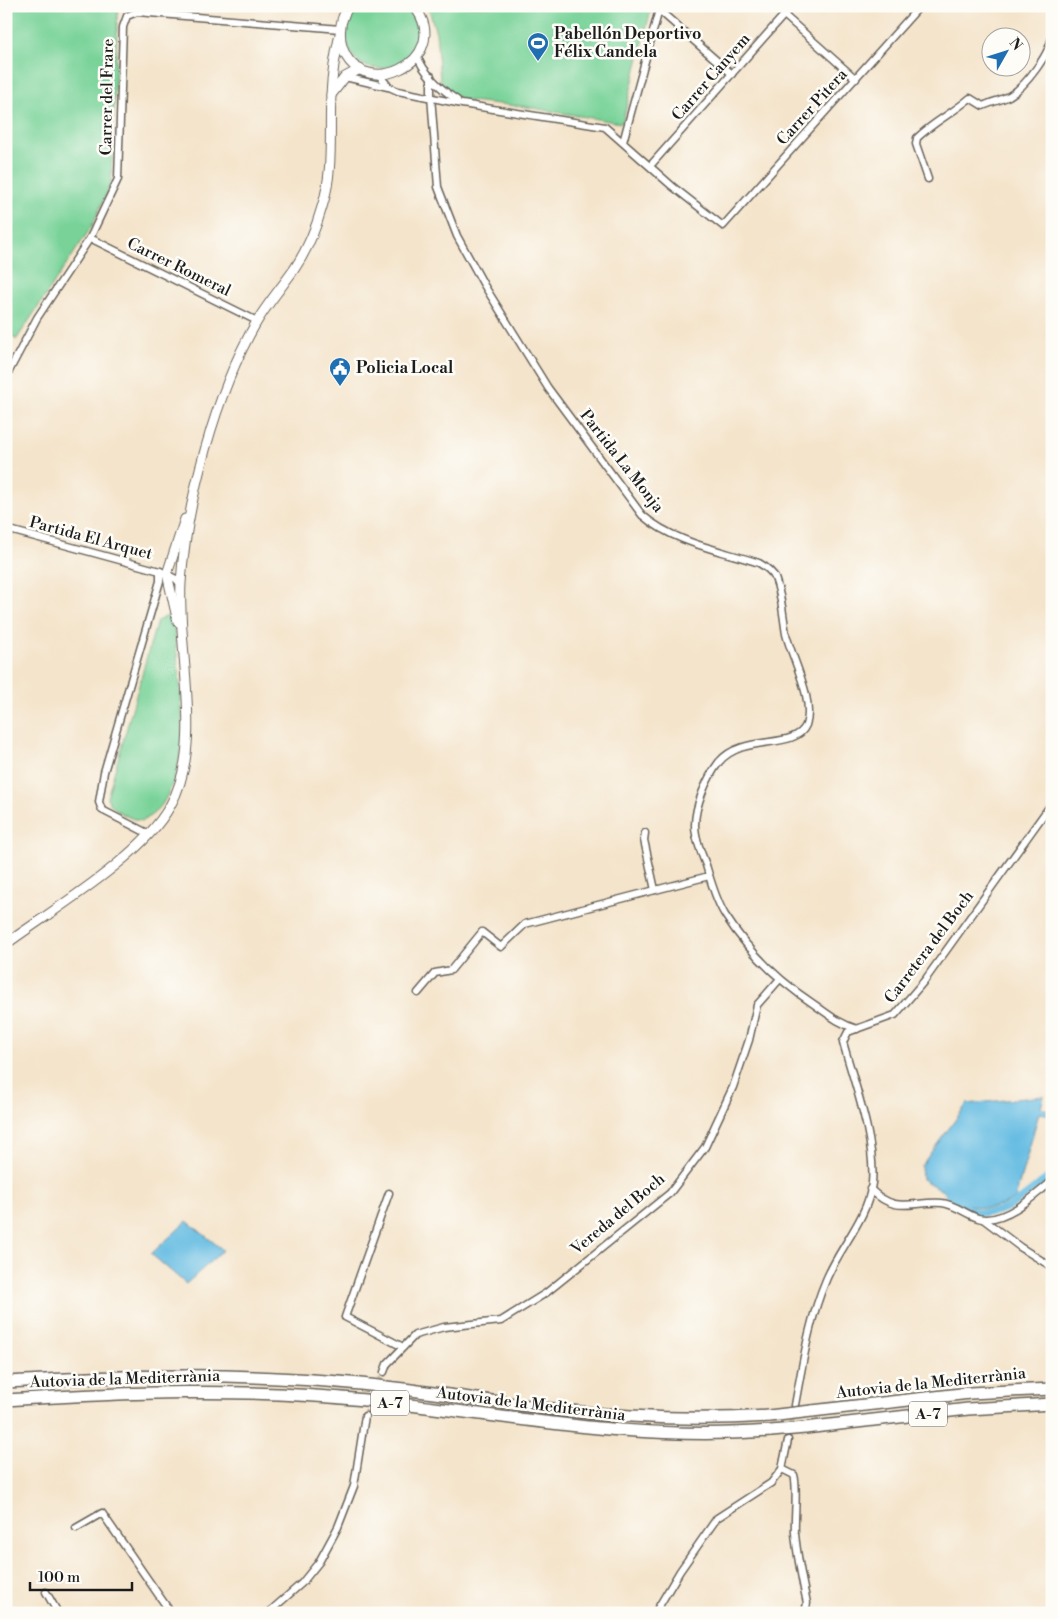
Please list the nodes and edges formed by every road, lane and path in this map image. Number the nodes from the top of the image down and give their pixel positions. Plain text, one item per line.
1 (350, 6) edge
2 (414, 6) edge
3 (792, 6) edge
4 (920, 6) edge
5 (660, 8) edge
6 (784, 15) junction
7 (340, 32) junction
8 (1052, 34) edge
9 (1052, 41) edge
10 (417, 55) junction
11 (360, 69) junction
12 (732, 74) junction
13 (378, 75) junction
14 (431, 76) junction
15 (345, 77) junction
16 (856, 79) junction
17 (389, 87) junction
18 (330, 96) junction
19 (430, 96) junction
20 (462, 104) junction
21 (623, 142) junction
22 (650, 166) junction
23 (928, 179) dead end
24 (90, 238) junction
25 (257, 321) junction
26 (6, 377) edge
27 (190, 508) junction
28 (6, 529) edge
29 (164, 572) junction
30 (181, 585) junction
31 (182, 636) junction
32 (1052, 803) edge
33 (645, 833) dead end
34 (149, 834) junction
35 (709, 876) junction
36 (656, 890) junction
37 (6, 944) edge
38 (779, 980) junction
39 (418, 993) dead end
40 (857, 1029) junction
41 (1052, 1181) edge
42 (870, 1189) junction
43 (389, 1193) dead end
44 (983, 1219) junction
45 (1052, 1267) edge
46 (403, 1347) junction
47 (384, 1372) tunnel mouth
48 (6, 1382) edge
49 (1052, 1389) edge
50 (6, 1400) edge
51 (1052, 1404) edge
52 (795, 1405) tunnel mouth
53 (365, 1416) tunnel mouth
54 (788, 1440) tunnel mouth
55 (782, 1469) junction
56 (76, 1528) dead end
57 (46, 1592) dead end
58 (58, 1613) edge
59 (171, 1613) edge
60 (268, 1613) edge
61 (655, 1613) edge
62 (805, 1613) edge

1 - 7 street
2 - 10 street
3 - 6 street, Carrer Canyem
4 - 16 street, Carrer Pitera
5 - 12 street
5 - 21 street
6 - 12 street, Carrer Canyem
6 - 16 street
7 - 11 street
7 - 18 street
7 - 24 street, Carrer del Frare
8 - 9 street
9 - 23 street
10 - 13 street
10 - 14 street
11 - 13 street
11 - 15 street
12 - 22 street, Carrer Canyem
13 - 17 street
14 - 19 street, Partida La Monja
14 - 20 street
15 - 17 street
15 - 18 street
16 - 22 street, Carrer Pitera
17 - 19 street
18 - 25 street
19 - 20 street
19 - 35 street, Partida La Monja
20 - 21 street
21 - 22 street
24 - 25 street, Carrer Romeral
24 - 26 street
25 - 27 street
27 - 29 street
27 - 30 street
28 - 29 street, Partida El Arquet
29 - 30 street
29 - 31 street
29 - 34 street
30 - 31 street
31 - 34 street
32 - 40 street, Carretera del Boch
33 - 36 street
34 - 37 street
35 - 36 street
35 - 38 street
36 - 39 street
38 - 40 street
38 - 46 street, Vereda del Boch
40 - 42 street
41 - 44 street
42 - 44 street
42 - 52 street
43 - 46 street
44 - 45 street
46 - 47 street, Vereda del Boch
48 - 49 highway, Autovia de la Mediterrània / A-7, bridge
50 - 51 highway, Autovia de la Mediterrània / A-7, bridge
53 - 60 street
54 - 55 street
55 - 61 street
55 - 62 street
56 - 59 street
57 - 58 street

